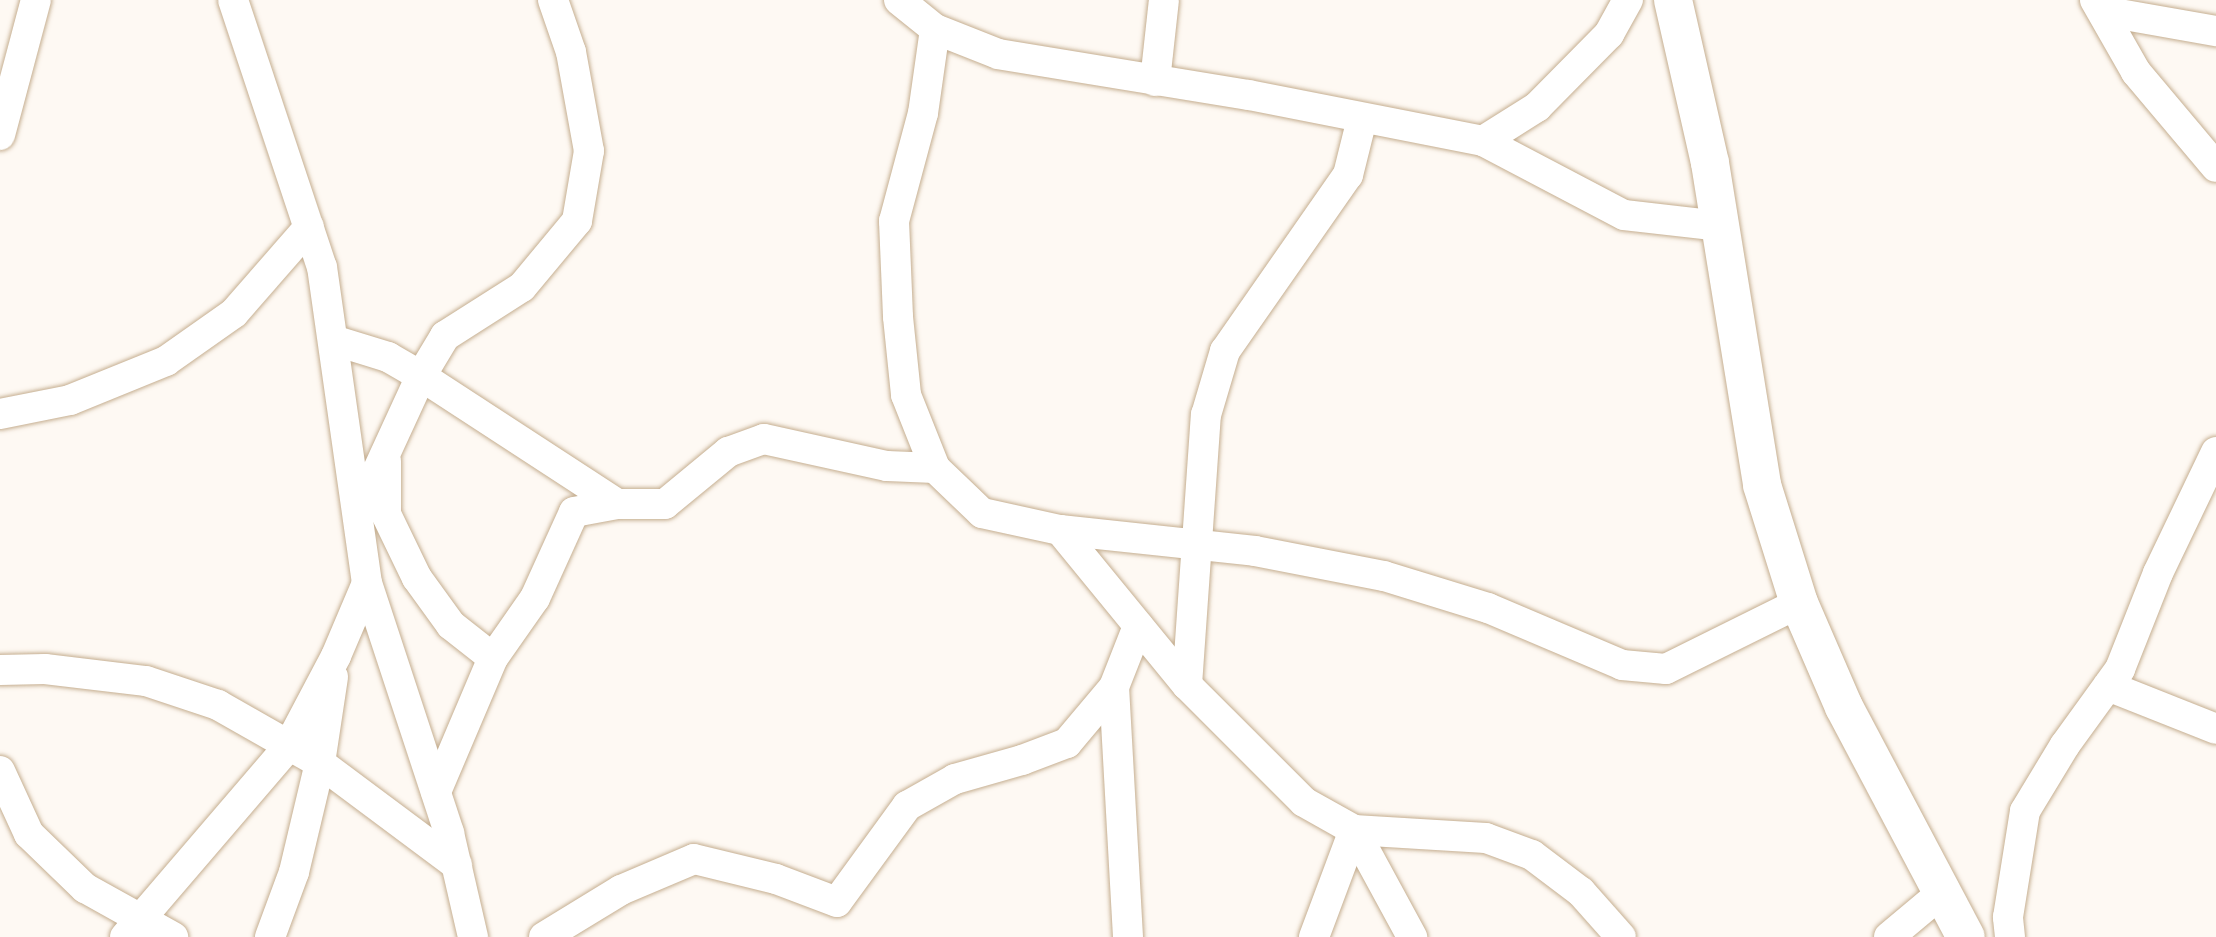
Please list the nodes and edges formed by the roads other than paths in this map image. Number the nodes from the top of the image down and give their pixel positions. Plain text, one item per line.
1 (36, 0) edge
2 (233, 0) edge
3 (553, 0) edge
4 (899, 0) edge
5 (1164, 0) edge
6 (1628, 0) edge
7 (1673, 0) edge
8 (2099, 6) edge
9 (935, 29) junction
10 (2216, 31) edge
11 (1155, 81) junction
12 (1362, 119) junction
13 (0, 135) edge
14 (1483, 141) junction
15 (2216, 167) edge
16 (1721, 226) junction
17 (309, 227) junction
18 (333, 340) junction
19 (421, 376) junction
20 (0, 414) edge
21 (386, 447) junction
22 (2216, 452) edge
23 (935, 468) junction
24 (617, 504) junction
25 (358, 513) junction
26 (1060, 530) junction
27 (1196, 546) junction
28 (367, 583) junction
29 (1799, 603) junction
30 (1138, 626) junction
31 (336, 656) junction
32 (493, 658) junction
33 (0, 670) edge
34 (1187, 685) junction
35 (2108, 686) junction
36 (1114, 687) junction
37 (2216, 729) edge
38 (288, 747) junction
39 (320, 763) junction
40 (0, 771) edge
41 (436, 792) junction
42 (1354, 830) junction
43 (457, 865) junction
44 (1944, 891) junction
45 (132, 928) edge
46 (173, 937) edge
47 (270, 937) edge
48 (473, 937) edge
49 (544, 937) edge
50 (1128, 937) edge
51 (1314, 937) edge
52 (1412, 937) edge
53 (1621, 937) edge
54 (1889, 937) edge
55 (1966, 937) edge
56 (2010, 937) edge

1 - 13 street
2 - 17 street
3 - 19 street
4 - 9 street
5 - 11 street
6 - 14 street
7 - 16 street
8 - 10 street
8 - 15 street
9 - 11 street
9 - 23 street
11 - 12 street
12 - 14 street
12 - 27 street
14 - 16 street
16 - 29 street
17 - 18 street
17 - 20 street
18 - 19 street
18 - 25 street
19 - 21 street
19 - 24 street
21 - 25 street
21 - 32 street
22 - 35 street
23 - 24 street
23 - 26 street
24 - 32 street
25 - 28 street
26 - 27 street
26 - 30 street
27 - 29 street
27 - 34 street
28 - 31 street
28 - 41 street
29 - 44 street
30 - 34 street
30 - 36 street
31 - 38 street
31 - 39 street
32 - 41 street
33 - 38 street
34 - 42 street
35 - 37 street
35 - 56 street
36 - 49 street
36 - 50 street
38 - 39 street
38 - 45 street
39 - 43 street
39 - 47 street
40 - 45 street
41 - 43 street
42 - 51 street
42 - 52 street
42 - 53 street
43 - 48 street
44 - 54 street
44 - 55 street
45 - 46 street

